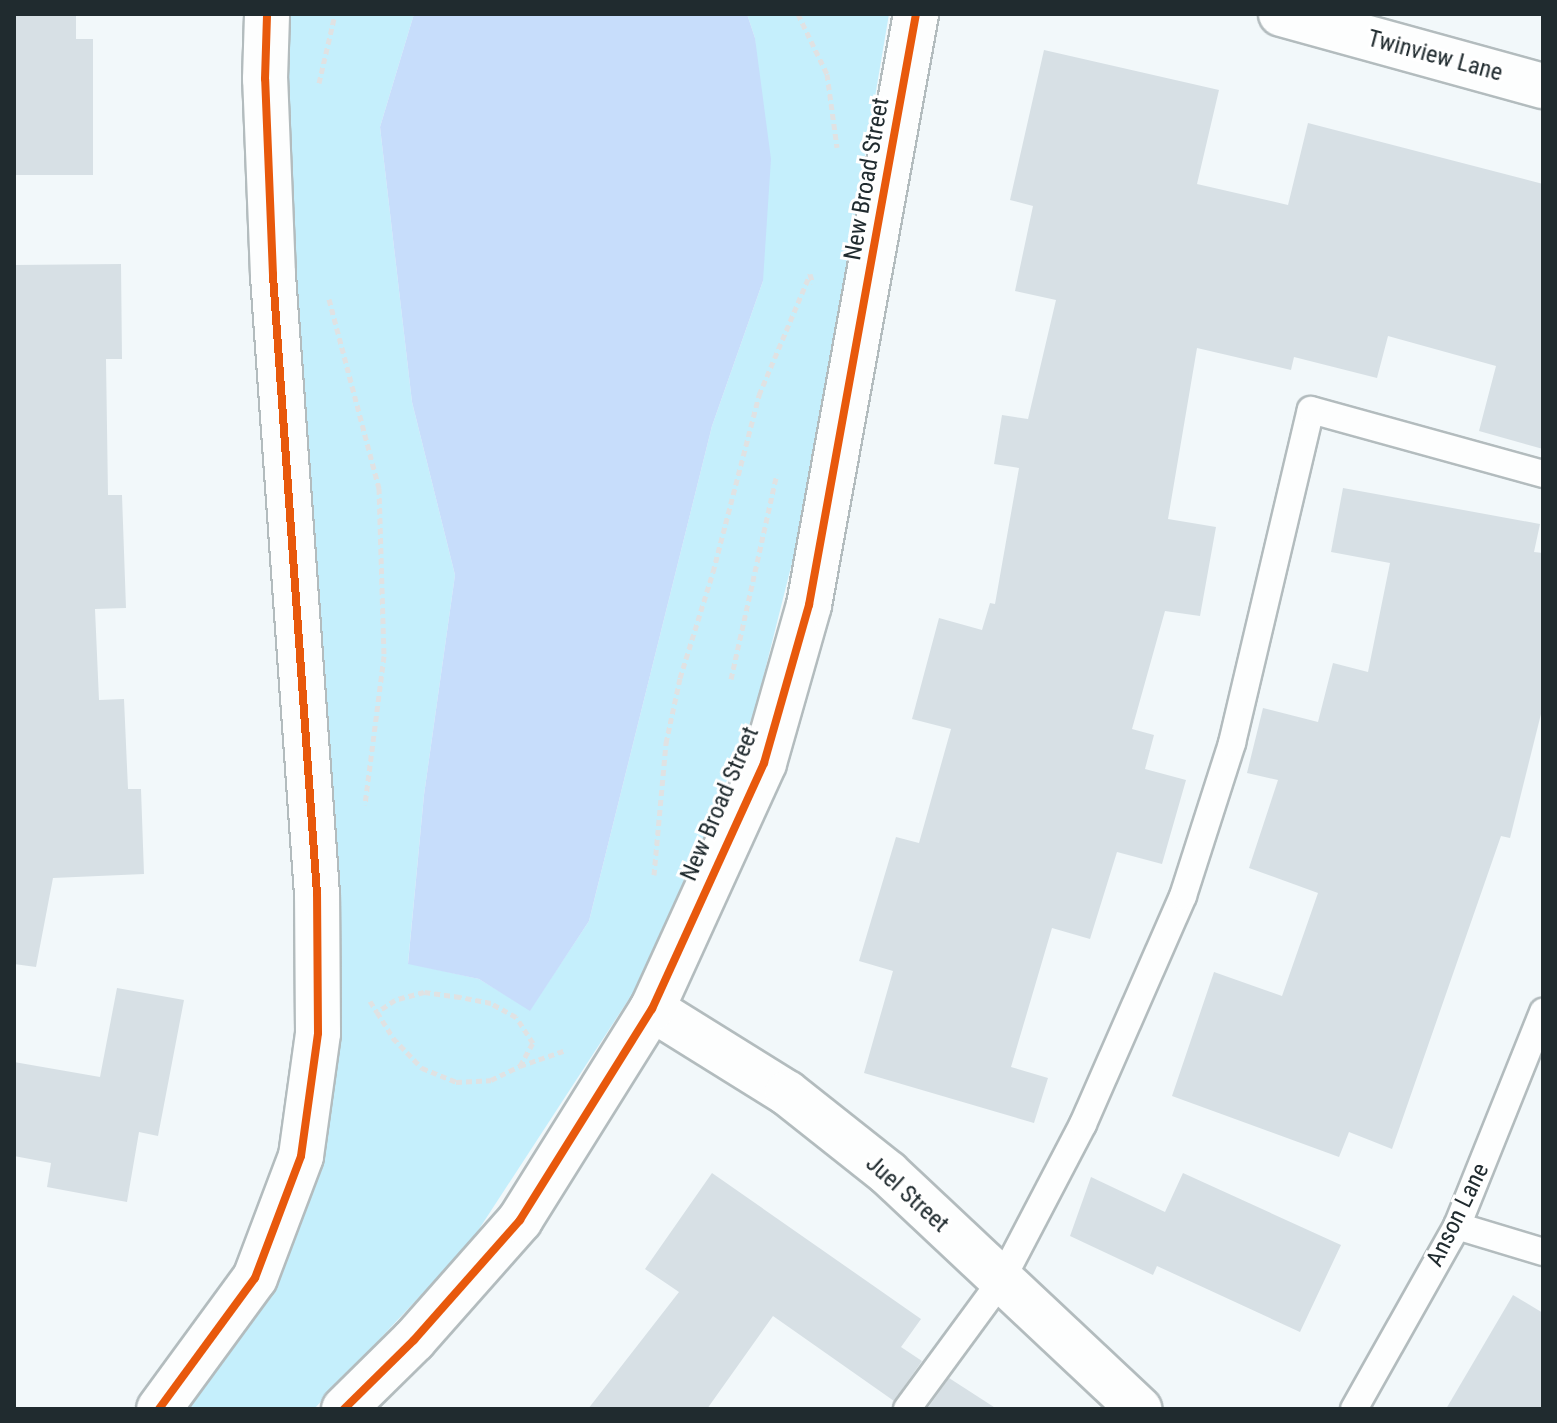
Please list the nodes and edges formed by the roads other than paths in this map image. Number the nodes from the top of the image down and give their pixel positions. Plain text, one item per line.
1 (267, 14) edge
2 (916, 14) edge
3 (1281, 14) edge
4 (1543, 86) edge
5 (1543, 474) edge
6 (652, 1009) junction
7 (1543, 1012) edge
8 (1457, 1226) junction
9 (1543, 1252) edge
10 (1001, 1281) junction
11 (159, 1409) edge
12 (344, 1409) edge
13 (907, 1409) edge
14 (1139, 1409) edge
15 (1354, 1409) edge

1 - 11 street
2 - 6 street, New Broad Street
3 - 4 street, Twinview Lane
5 - 10 lane
6 - 10 street, Juel Street
6 - 12 street, New Broad Street
7 - 8 lane, Anson Lane
8 - 9 lane
8 - 15 lane, Anson Lane
10 - 13 lane
10 - 14 street, Juel Street

